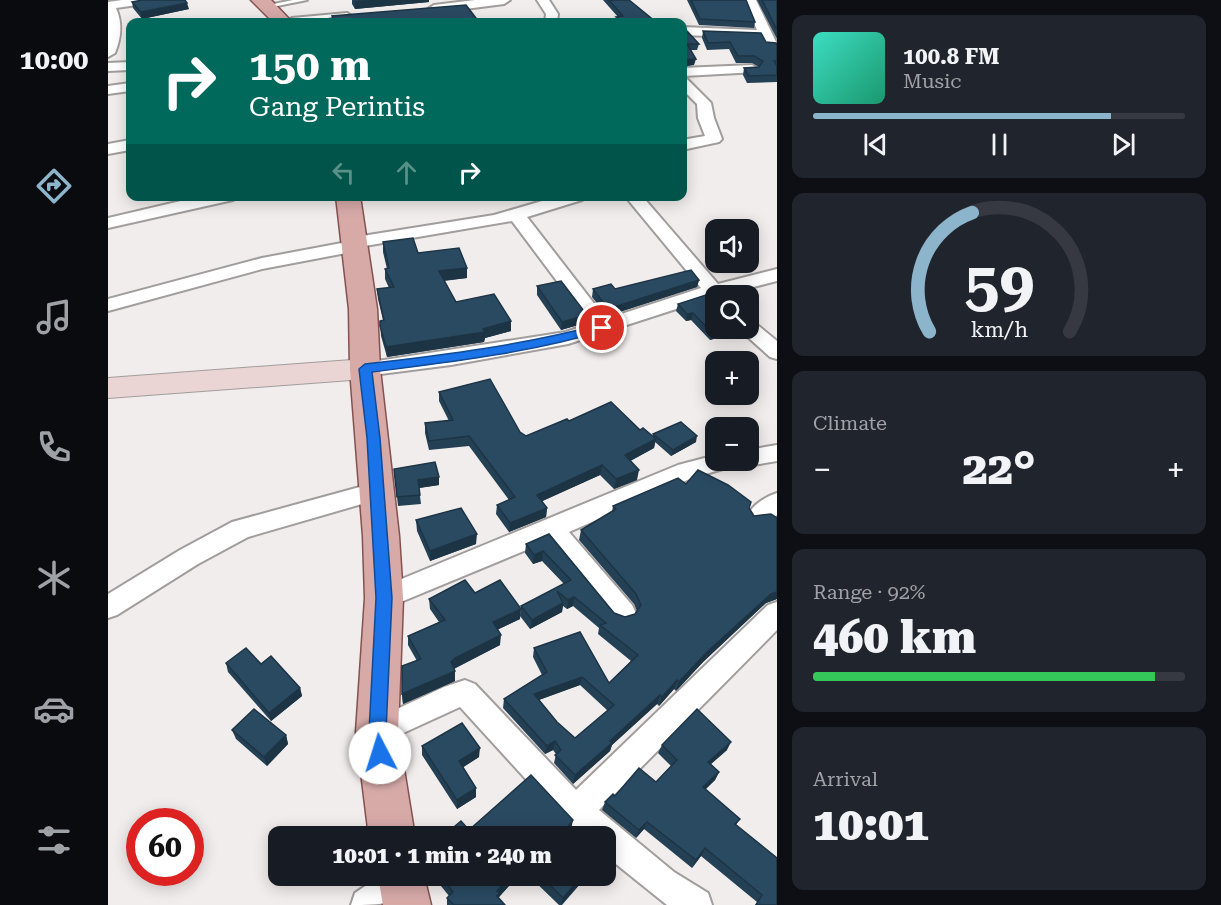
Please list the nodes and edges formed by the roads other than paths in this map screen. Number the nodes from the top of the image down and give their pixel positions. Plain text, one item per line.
1 (144, 0) edge
2 (304, 0) edge
3 (504, 0) edge
4 (543, 0) edge
5 (750, 0) edge
6 (264, 3) edge
7 (362, 16) edge
8 (279, 18) edge
9 (339, 18) edge
10 (441, 18) edge
11 (552, 18) edge
12 (687, 32) edge
13 (108, 53) edge
14 (126, 66) edge
15 (108, 67) edge
16 (752, 69) edge
17 (687, 72) edge
18 (687, 85) edge
19 (126, 88) edge
20 (108, 90) edge
21 (687, 144) edge
22 (126, 146) edge
23 (108, 149) edge
24 (205, 201) edge
25 (349, 201) edge
26 (564, 201) edge
27 (637, 201) edge
28 (516, 214) junction
29 (108, 223) edge
30 (356, 244) junction
31 (777, 275) edge
32 (709, 285) edge
33 (743, 285) edge
34 (705, 296) edge
35 (108, 305) edge
36 (602, 328) junction
37 (759, 336) edge
38 (777, 352) edge
39 (365, 369) junction
40 (108, 388) edge
41 (777, 453) edge
42 (759, 456) edge
43 (705, 466) edge
44 (378, 491) junction
45 (552, 529) junction
46 (384, 598) junction
47 (108, 607) edge
48 (623, 612) dead end
49 (777, 614) edge
50 (377, 732) junction
51 (576, 811) junction
52 (388, 826) edge
53 (696, 905) edge

1 - 13 street
2 - 6 lane
3 - 10 street
4 - 11 street
5 - 12 street
6 - 8 main road
7 - 9 street
14 - 15 street
16 - 17 street
18 - 21 street
19 - 20 street
22 - 23 street
24 - 29 street
25 - 30 main road
26 - 28 street
27 - 32 street
28 - 30 street
28 - 36 street
30 - 35 street
30 - 39 main road
31 - 33 street
34 - 36 street
36 - 39 street
37 - 38 street
39 - 40 street
39 - 44 main road
41 - 42 street
43 - 45 street
44 - 46 main road
44 - 47 street
45 - 46 street
45 - 48 street
46 - 50 main road
49 - 51 street
50 - 51 street
50 - 52 main road
51 - 53 street

